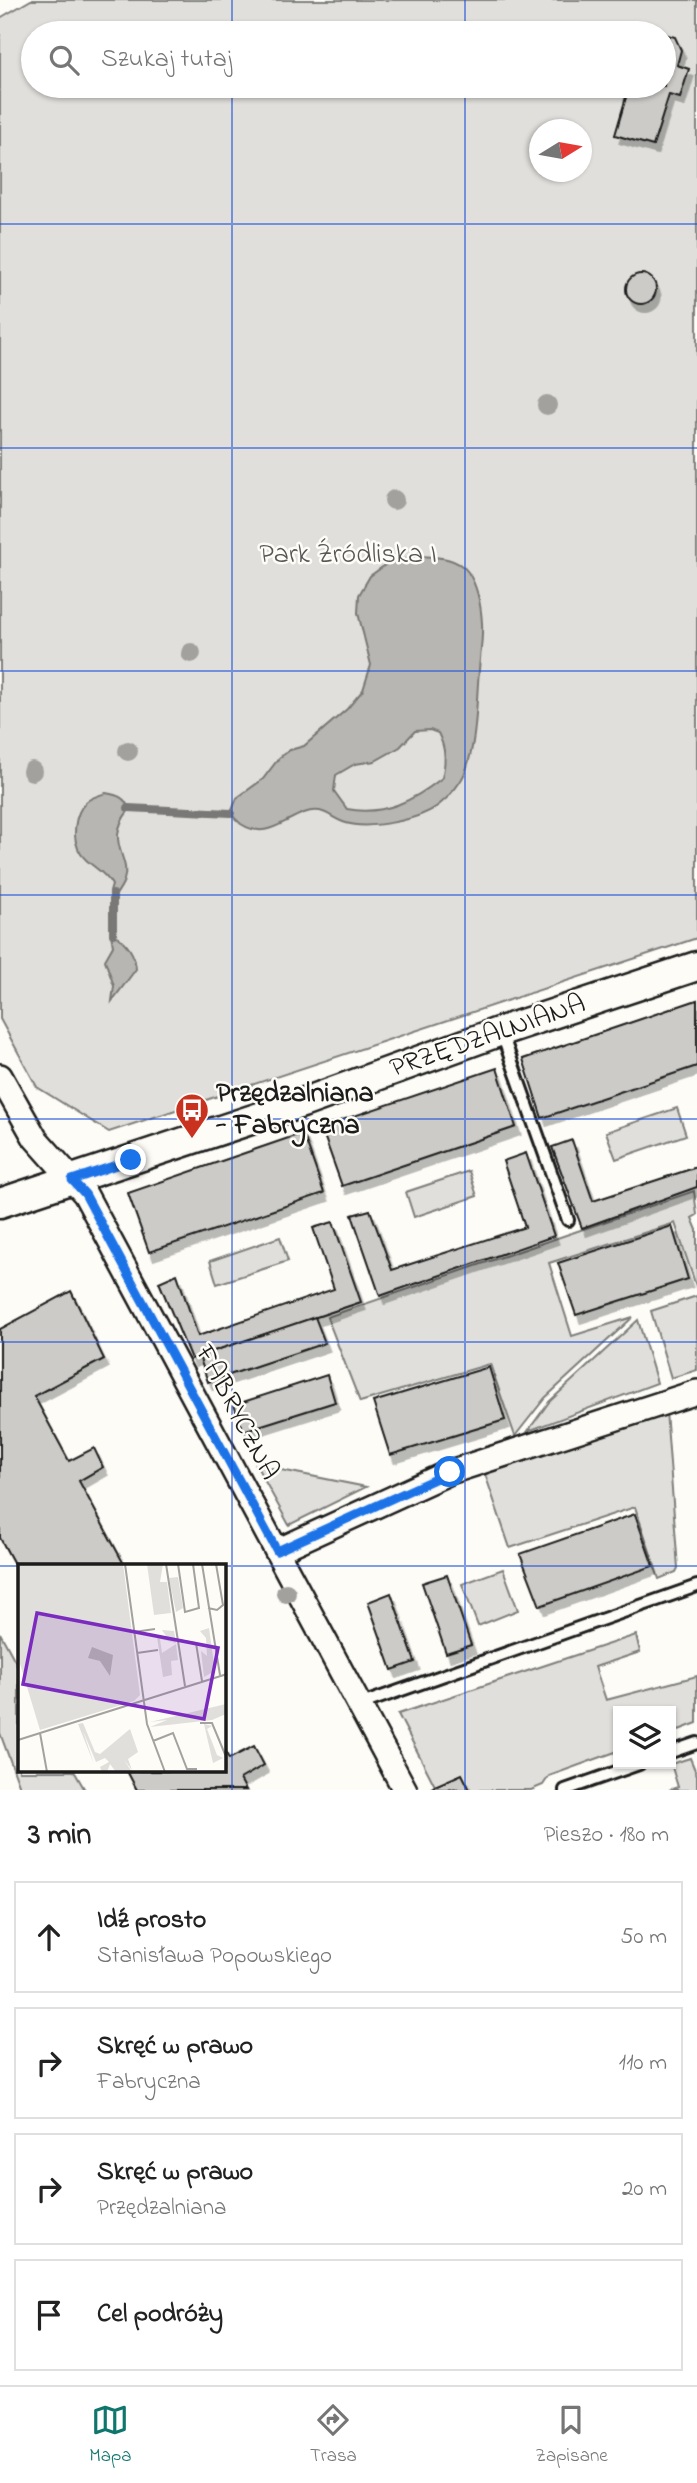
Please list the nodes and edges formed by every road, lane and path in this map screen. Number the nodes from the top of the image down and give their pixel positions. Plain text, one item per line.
1 (696, 968) edge
2 (501, 1031) junction
3 (0, 1076) edge
4 (72, 1180) junction
5 (0, 1203) edge
6 (568, 1220) dead end
7 (697, 1392) edge
8 (277, 1551) junction
9 (697, 1586) edge
10 (359, 1704) junction
11 (697, 1743) edge
12 (676, 1750) edge
13 (625, 1769) edge
14 (405, 1790) edge
15 (565, 1790) edge

1 - 2 street, PRZĘDZALNIANA
2 - 4 street, PRZĘDZALNIANA
2 - 6 lane
3 - 4 street, FABRYCZNA
4 - 5 street, PRZĘDZALNIANA
4 - 8 street, FABRYCZNA
7 - 8 street
8 - 10 street, FABRYCZNA
9 - 10 lane
10 - 14 street, FABRYCZNA
11 - 12 lane
13 - 15 lane

